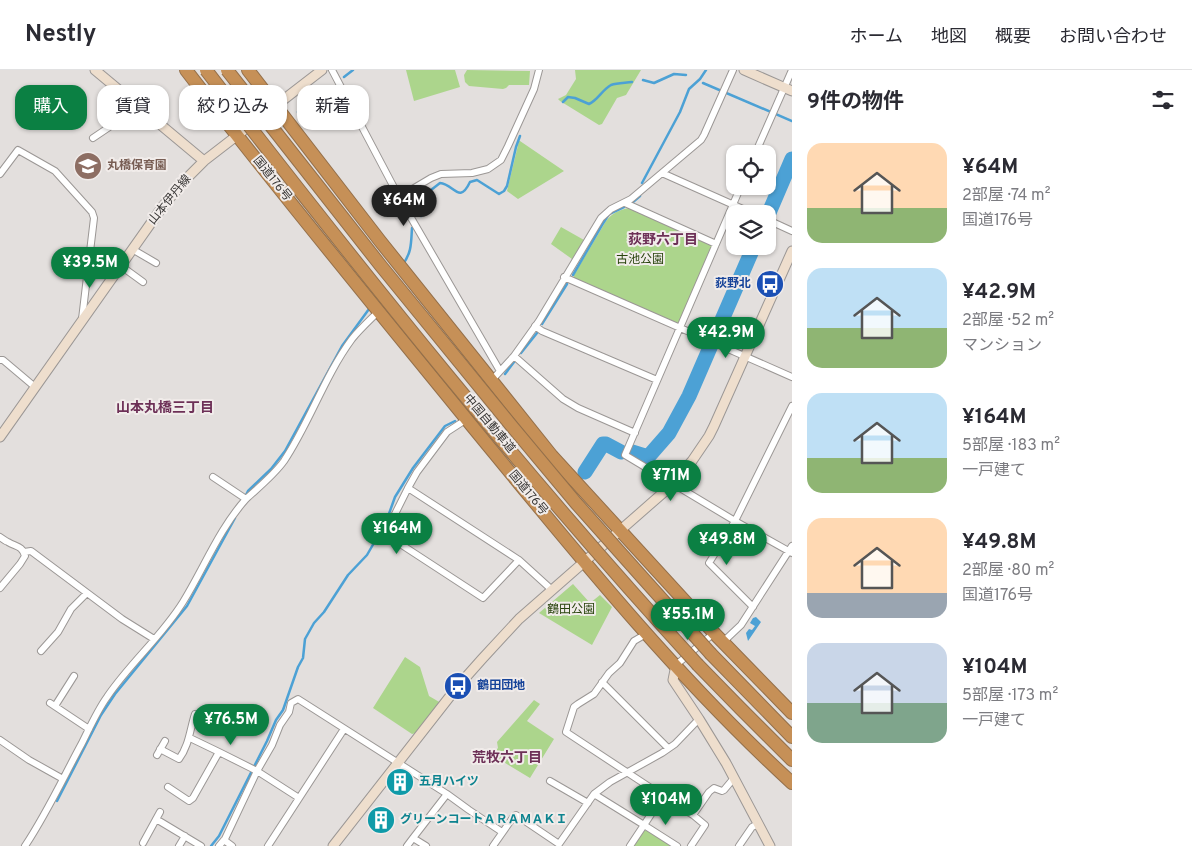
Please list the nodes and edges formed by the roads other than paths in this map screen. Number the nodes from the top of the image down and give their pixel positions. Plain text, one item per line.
1 (95, 70) edge
2 (186, 70) edge
3 (206, 70) edge
4 (227, 70) edge
5 (248, 70) edge
6 (322, 70) edge
7 (332, 70) edge
8 (539, 70) edge
9 (733, 70) edge
10 (744, 70) edge
11 (792, 70) edge
12 (113, 85) edge
13 (260, 85) edge
14 (788, 89) edge
15 (287, 97) edge
16 (287, 120) edge
17 (108, 130) edge
18 (167, 130) edge
19 (245, 130) edge
20 (237, 136) junction
21 (98, 137) dead end
22 (760, 145) edge
23 (204, 161) junction
24 (662, 173) junction
25 (0, 174) edge
26 (737, 195) edge
27 (399, 197) junction
28 (625, 203) junction
29 (733, 204) junction
30 (776, 224) edge
31 (792, 231) edge
32 (716, 244) junction
33 (132, 249) junction
34 (792, 251) edge
35 (156, 263) dead end
36 (121, 266) junction
37 (564, 277) junction
38 (143, 282) dead end
39 (379, 312) junction
40 (82, 322) junction
41 (535, 326) junction
42 (679, 328) junction
43 (514, 356) junction
44 (745, 356) junction
45 (0, 360) edge
46 (496, 375) junction
47 (792, 377) edge
48 (658, 380) junction
49 (35, 387) junction
50 (792, 406) edge
51 (467, 419) junction
52 (635, 433) junction
53 (0, 437) edge
54 (213, 477) dead end
55 (673, 483) junction
56 (408, 488) junction
57 (246, 499) junction
58 (735, 521) junction
59 (621, 531) junction
60 (0, 537) edge
61 (791, 550) edge
62 (24, 552) junction
63 (519, 560) junction
64 (585, 562) junction
65 (0, 588) edge
66 (552, 590) junction
67 (87, 593) junction
68 (752, 607) junction
69 (646, 634) junction
70 (718, 638) junction
71 (154, 639) junction
72 (41, 651) dead end
73 (676, 666) junction
74 (74, 680) dead end
75 (602, 682) junction
76 (792, 713) edge
77 (195, 714) dead end
78 (699, 719) junction
79 (89, 729) junction
80 (344, 729) junction
81 (792, 737) edge
82 (190, 738) junction
83 (0, 740) edge
84 (165, 741) dead end
85 (668, 748) junction
86 (219, 752) junction
87 (792, 760) edge
88 (398, 763) junction
89 (257, 771) junction
90 (627, 772) junction
91 (734, 778) junction
92 (63, 779) junction
93 (550, 781) dead end
94 (792, 783) edge
95 (168, 787) dead end
96 (447, 794) junction
97 (594, 794) junction
98 (663, 796) junction
99 (299, 798) junction
100 (588, 803) junction
101 (160, 812) dead end
102 (693, 815) junction
103 (156, 819) junction
104 (758, 824) junction
105 (644, 825) junction
106 (502, 832) junction
107 (184, 836) junction
108 (413, 838) junction
109 (143, 842) dead end
110 (222, 843) edge
111 (558, 845) edge
112 (25, 846) edge
113 (178, 846) edge
114 (201, 846) edge
115 (232, 846) edge
116 (268, 846) edge
117 (333, 846) edge
118 (406, 846) edge
119 (426, 846) edge
120 (493, 846) edge
121 (630, 846) edge
122 (677, 846) edge
123 (691, 846) edge
124 (739, 846) edge
125 (770, 846) edge

1 - 12 street
2 - 20 highway, 国道176号
3 - 87 highway, 中国自動車道, bridge
4 - 81 highway, 中国自動車道, bridge
5 - 13 highway
6 - 15 street, 山本伊丹線
7 - 27 street
8 - 27 street
9 - 24 street
10 - 14 street
11 - 14 street
14 - 22 street
16 - 46 highway
17 - 21 street
18 - 23 street
19 - 20 street, 山本伊丹線
20 - 23 street, 山本伊丹線
20 - 39 highway, 国道176号
23 - 33 street, 山本伊丹線
24 - 28 street
24 - 29 street
25 - 40 street
26 - 29 street
27 - 46 street
28 - 32 street
28 - 37 street
29 - 32 street
30 - 31 street
32 - 42 street
33 - 35 street
33 - 36 street, 山本伊丹線
34 - 44 street
36 - 38 street
36 - 40 street, 山本伊丹線
37 - 41 street
37 - 42 street
39 - 51 highway, 国道176号
39 - 57 street
40 - 49 street, 山本伊丹線
41 - 43 street
41 - 48 street
42 - 44 street
42 - 48 street
43 - 46 street
43 - 52 street
44 - 47 street
44 - 55 street
45 - 49 street
46 - 59 highway
48 - 52 street
49 - 53 street, 山本伊丹線
50 - 58 street
51 - 56 street
51 - 64 highway, 国道176号
52 - 55 street
54 - 57 street
55 - 58 street
55 - 59 street
56 - 63 street
56 - 63 street
57 - 71 street
58 - 61 street
58 - 68 street
59 - 64 street
59 - 70 highway
60 - 62 street
61 - 68 street
62 - 65 street
62 - 67 street
63 - 66 street
64 - 66 street
64 - 69 highway, 国道176号
66 - 88 street
67 - 71 street
67 - 72 street
68 - 70 street
69 - 73 highway, 国道176号
69 - 75 street
70 - 73 street
70 - 76 highway
71 - 79 street
73 - 78 street
73 - 94 highway, 国道176号
74 - 79 street
75 - 85 street
75 - 90 street
77 - 82 street
78 - 85 street
78 - 91 street
79 - 92 street
80 - 88 street
80 - 89 street
80 - 99 street
82 - 84 street
82 - 86 street
83 - 92 street
85 - 90 street
86 - 89 street
86 - 95 street
88 - 96 street
88 - 117 street
89 - 99 street
89 - 110 street
90 - 97 street
90 - 98 street
91 - 102 street
91 - 104 street
92 - 112 street
93 - 100 street
96 - 106 street
96 - 108 street
97 - 100 street
97 - 105 street
98 - 102 street
98 - 105 street
99 - 116 street
100 - 111 street
101 - 103 street
102 - 123 street
103 - 107 street
103 - 109 street
104 - 124 street
104 - 125 street
105 - 121 street
105 - 122 street
106 - 111 street
106 - 120 street
107 - 113 street
107 - 114 street
108 - 118 street
108 - 119 street
110 - 115 street

